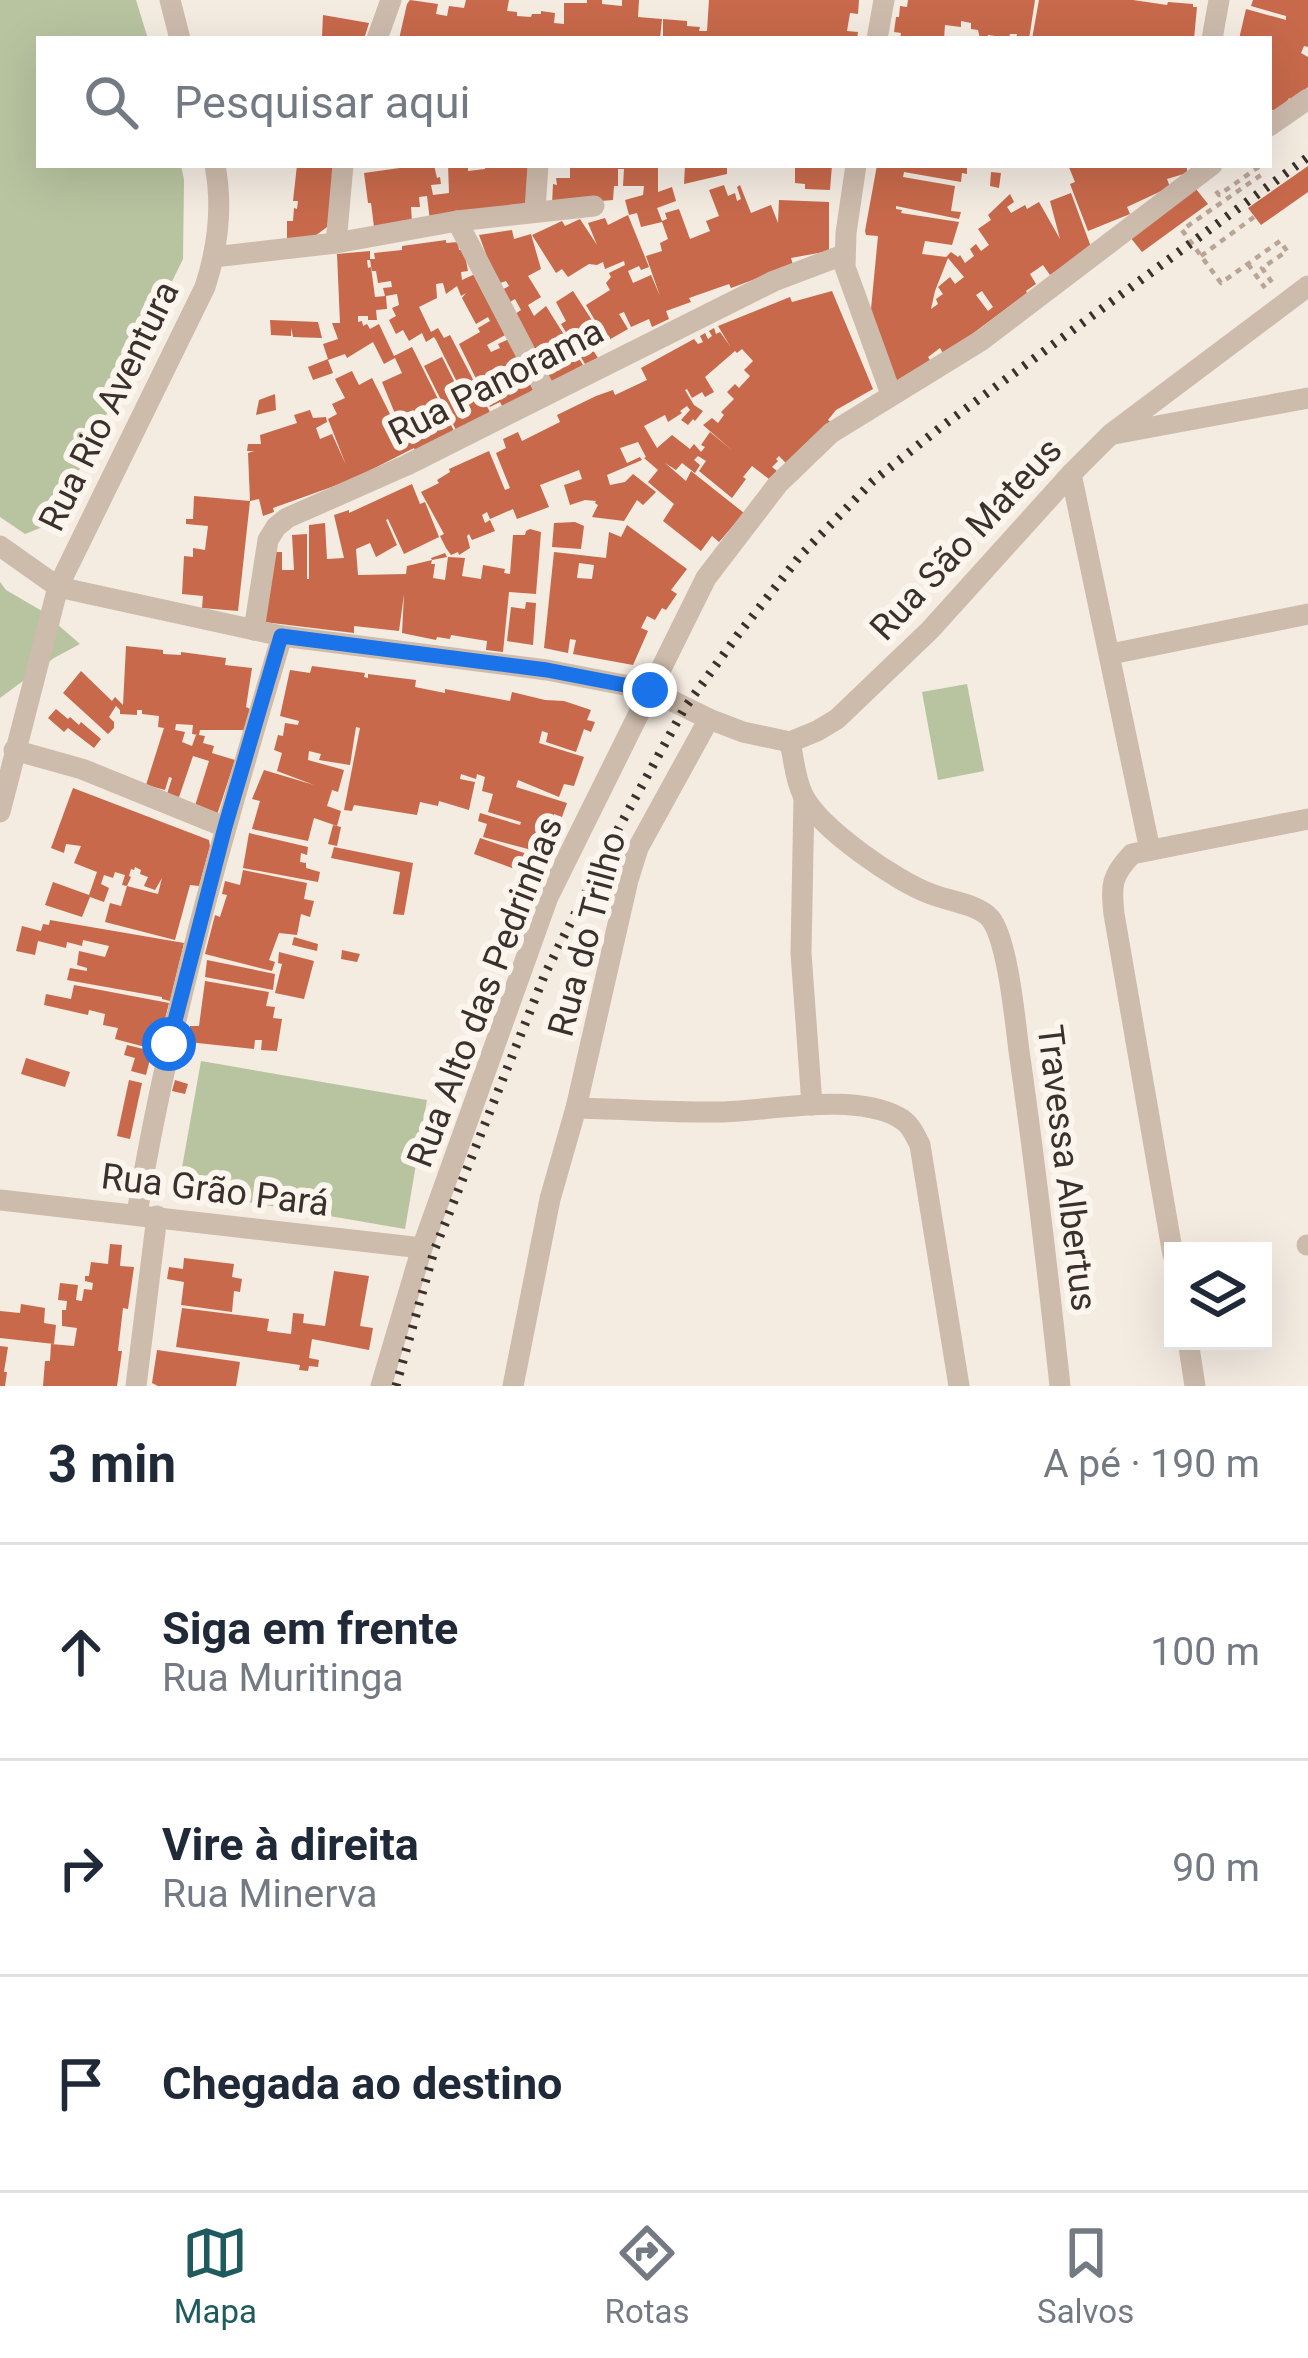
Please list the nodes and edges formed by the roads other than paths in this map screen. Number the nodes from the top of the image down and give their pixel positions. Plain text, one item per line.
1 (170, 0) edge
2 (391, 0) edge
3 (884, 0) edge
4 (1219, 0) edge
5 (181, 36) edge
6 (378, 36) edge
7 (878, 36) edge
8 (1213, 36) edge
9 (1308, 99) edge
10 (1272, 124) edge
11 (216, 168) edge
12 (343, 168) edge
13 (538, 168) edge
14 (856, 168) edge
15 (1208, 168) edge
16 (594, 206) dead end
17 (535, 210) junction
18 (458, 221) junction
19 (336, 243) junction
20 (843, 255) junction
21 (214, 257) junction
22 (1308, 286) edge
23 (547, 394) junction
24 (891, 394) junction
25 (1308, 398) edge
26 (1111, 434) junction
27 (1071, 474) junction
28 (0, 546) edge
29 (58, 586) junction
30 (1308, 614) edge
31 (254, 630) junction
32 (281, 636) junction
33 (1111, 654) junction
34 (650, 690) junction
35 (709, 719) junction
36 (790, 742) junction
37 (14, 750) junction
38 (804, 798) junction
39 (0, 812) edge
40 (1308, 819) edge
41 (225, 827) junction
42 (1150, 850) junction
43 (812, 1105) junction
44 (576, 1108) junction
45 (0, 1200) edge
46 (147, 1215) junction
47 (1171, 1242) edge
48 (422, 1248) junction
49 (1190, 1350) edge
50 (136, 1386) edge
51 (381, 1386) edge
52 (513, 1386) edge
53 (959, 1386) edge
54 (1060, 1386) edge
55 (1196, 1386) edge

1 - 5 street
2 - 6 street
3 - 7 street
4 - 8 street
9 - 10 street
11 - 21 street, Rua Rio Aventura
12 - 19 street
13 - 17 street
14 - 20 street
15 - 24 street, Rua Alto das Pedrinhas
16 - 17 street
17 - 18 street
18 - 19 street
18 - 23 street
19 - 21 street
20 - 23 street, Rua Panorama
20 - 24 street
21 - 29 street, Rua Rio Aventura
22 - 26 street, Rua São Mateus
23 - 31 street, Rua Panorama
24 - 34 street, Rua Alto das Pedrinhas
25 - 26 street
26 - 27 street, Rua São Mateus
27 - 33 street
27 - 36 street, Rua São Mateus
28 - 29 street
29 - 31 street
29 - 37 street, Rua Rio Aventura
30 - 33 street
31 - 32 street
32 - 34 street
32 - 41 street
33 - 42 street
34 - 35 street
34 - 48 street, Rua Alto das Pedrinhas
35 - 36 street
35 - 44 street, Rua do Trilho
36 - 38 street
37 - 39 street, Rua Rio Aventura
37 - 41 street
38 - 43 street
38 - 54 street, Travessa Albertus
40 - 42 street
41 - 46 street
42 - 47 street
43 - 44 street
43 - 53 street
44 - 52 street, Rua do Trilho
45 - 46 street, Rua Grão Pará
46 - 48 street, Rua Grão Pará
46 - 50 street
48 - 51 street, Rua Alto das Pedrinhas
49 - 55 street

